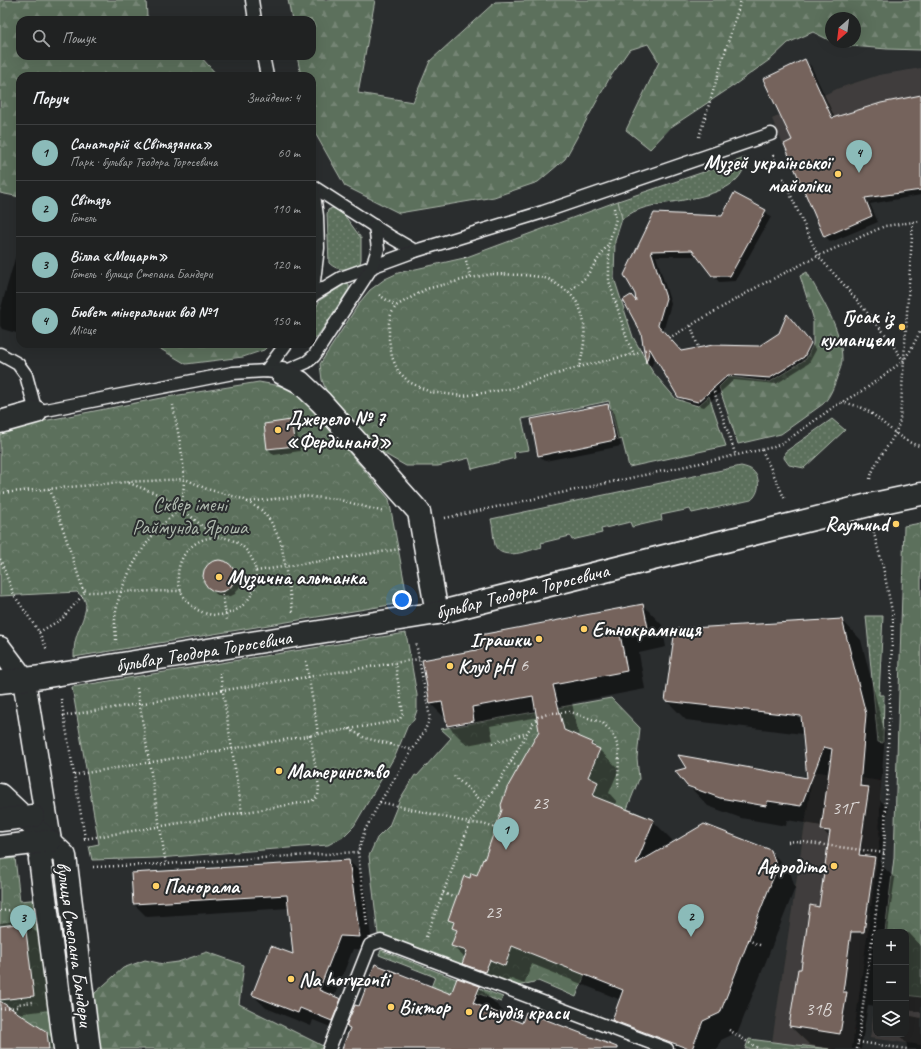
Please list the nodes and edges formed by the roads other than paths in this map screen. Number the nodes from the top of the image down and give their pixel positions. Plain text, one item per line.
1 (252, 0) edge
2 (254, 16) edge
3 (264, 60) edge
4 (266, 72) edge
5 (771, 134) dead end
6 (316, 188) edge
7 (316, 208) edge
8 (374, 226) junction
9 (415, 251) junction
10 (316, 264) edge
11 (372, 267) junction
12 (316, 294) edge
13 (284, 348) edge
14 (0, 354) edge
15 (274, 372) junction
16 (36, 412) junction
17 (0, 422) edge
18 (921, 494) edge
19 (437, 613) junction
20 (0, 648) edge
21 (24, 680) junction
22 (0, 682) edge
23 (0, 795) edge
24 (46, 815) junction
25 (24, 817) junction
26 (0, 820) edge
27 (50, 841) junction
28 (0, 847) edge
29 (65, 1049) edge
30 (89, 1049) edge
31 (329, 1049) edge
32 (667, 1049) edge

1 - 2 lane
3 - 4 lane
5 - 9 lane
6 - 8 lane
7 - 10 lane
8 - 9 lane
8 - 11 lane
9 - 11 lane
11 - 12 lane
11 - 15 lane
13 - 15 lane
14 - 16 lane
15 - 16 lane
15 - 19 street
16 - 17 street
18 - 19 street, бульвар Теодора Торосевича
19 - 21 street, бульвар Теодора Торосевича
20 - 21 street
21 - 22 street, бульвар Теодора Торосевича
21 - 24 street
23 - 25 street
24 - 25 street
24 - 27 street
25 - 26 street
25 - 27 street
27 - 28 street
27 - 29 street, вулиця Степана Бандери
27 - 30 street, вулиця Степана Бандери
31 - 32 lane

